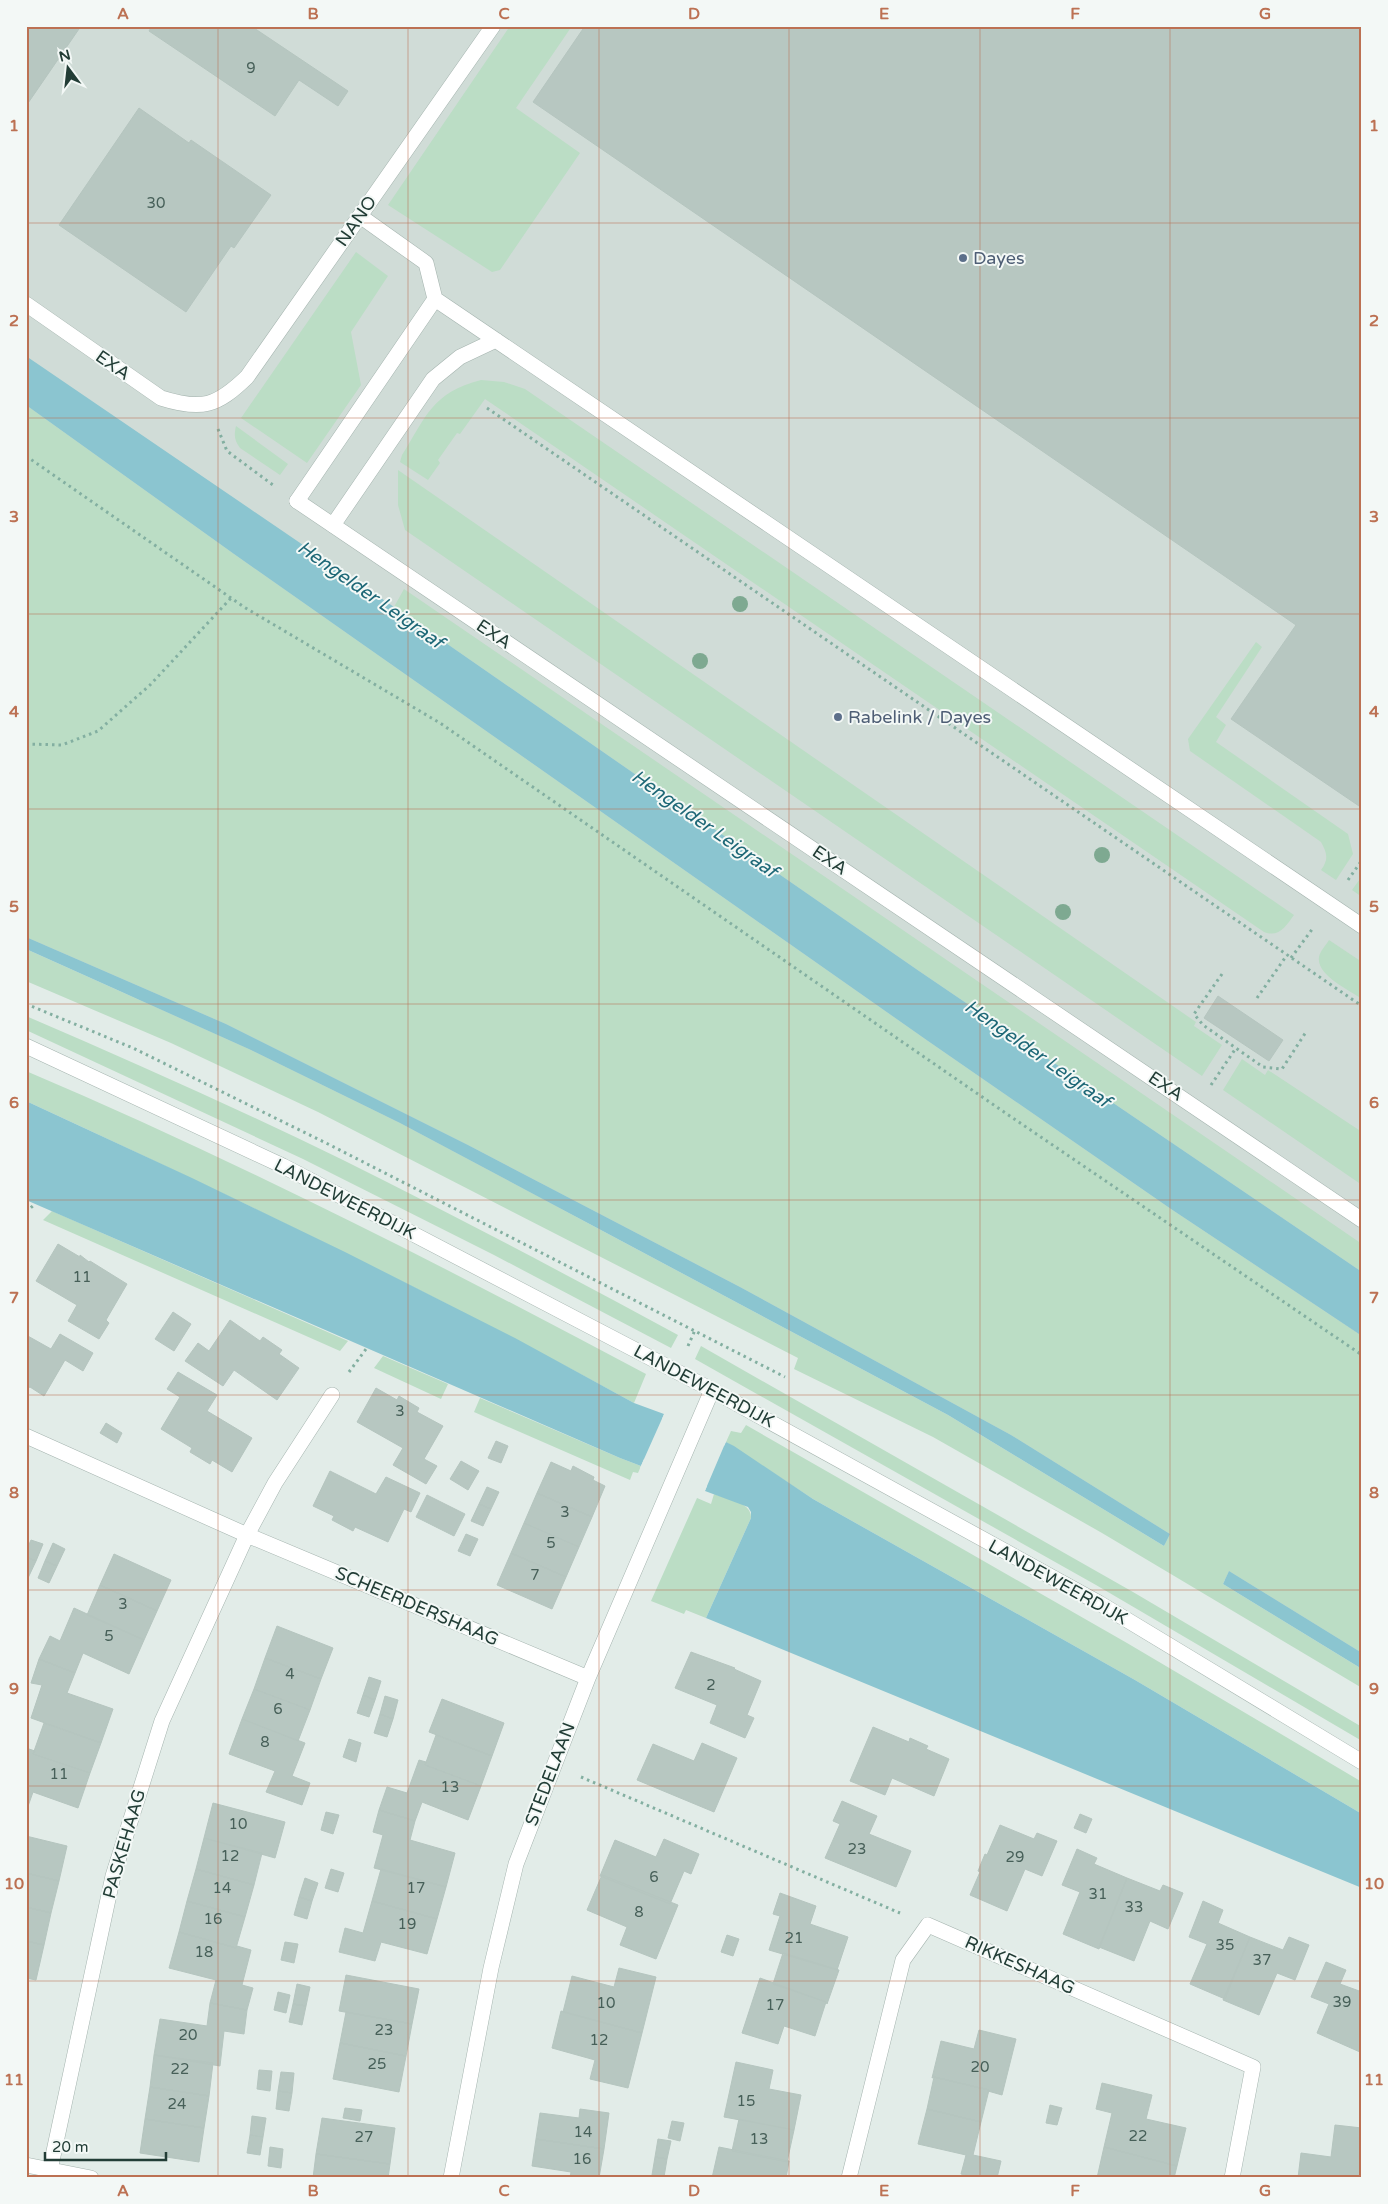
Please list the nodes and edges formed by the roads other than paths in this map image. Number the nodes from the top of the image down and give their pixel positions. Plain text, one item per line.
1 (493, 26) edge
2 (360, 216) junction
3 (435, 299) junction
4 (26, 304) edge
5 (496, 340) junction
6 (208, 404) joint
7 (333, 526) junction
8 (1362, 926) edge
9 (26, 1046) edge
10 (1362, 1220) edge
11 (712, 1390) junction
12 (332, 1395) dead end
13 (26, 1436) edge
14 (247, 1535) junction
15 (588, 1678) junction
16 (1362, 1762) edge
17 (26, 2165) edge
18 (50, 2170) junction
19 (91, 2178) edge
20 (451, 2178) edge
21 (848, 2178) edge
22 (1232, 2178) edge

1 - 2 street, NANO
2 - 3 street
2 - 6 street, NANO
3 - 5 street
3 - 7 street, EXA
4 - 6 street, EXA
5 - 7 street
5 - 8 street
7 - 10 street, EXA
9 - 11 street, LANDEWEERDIJK
11 - 15 street, STEDELAAN
11 - 16 street, LANDEWEERDIJK
12 - 14 street
13 - 14 street, SCHEERDERSHAAG
14 - 15 street, SCHEERDERSHAAG
14 - 18 street, PASKEHAAG
15 - 20 street, STEDELAAN
17 - 18 street
18 - 19 street
21 - 22 street, RIKKESHAAG

